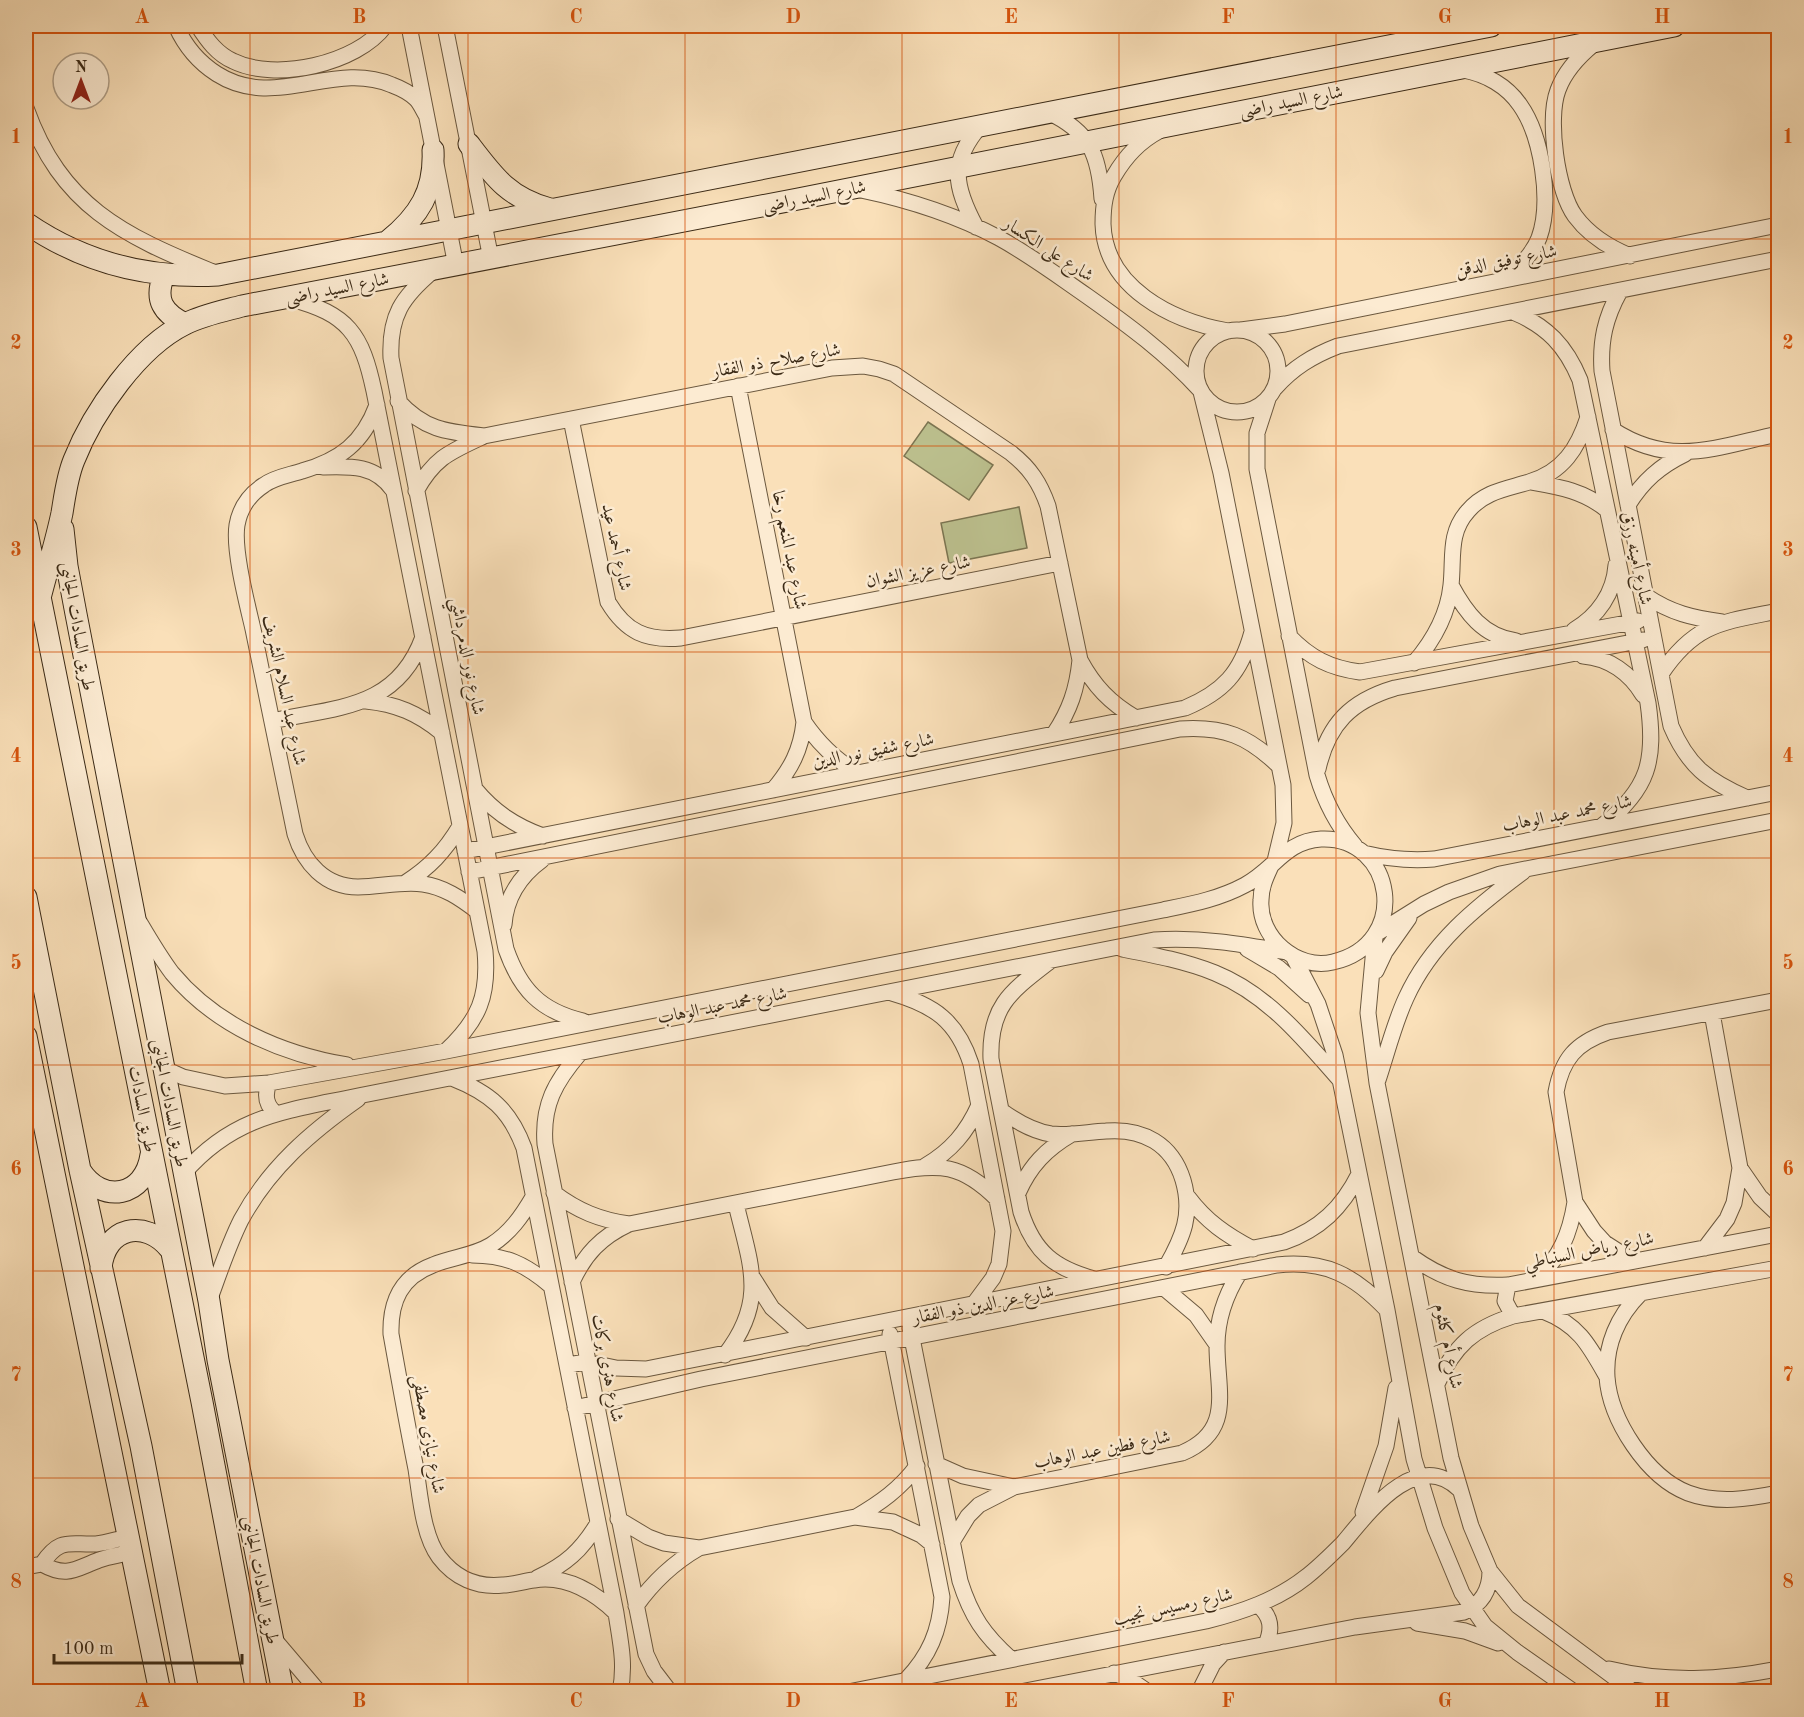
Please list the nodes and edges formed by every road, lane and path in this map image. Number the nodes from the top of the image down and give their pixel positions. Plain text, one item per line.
1 (176, 26) edge
2 (198, 26) edge
3 (385, 26) edge
4 (409, 26) edge
5 (446, 26) edge
6 (1674, 26) edge
7 (1479, 27) edge
8 (1598, 40) junction
9 (1454, 69) junction
10 (26, 108) edge
11 (1048, 112) junction
12 (426, 115) junction
13 (1177, 123) junction
14 (981, 125) junction
15 (1087, 141) junction
16 (469, 144) junction
17 (433, 150) junction
18 (959, 167) junction
19 (852, 188) junction
20 (1102, 205) junction
21 (551, 209) junction
22 (26, 223) edge
23 (484, 224) junction
24 (1779, 225) edge
25 (976, 227) junction
26 (449, 230) junction
27 (387, 242) junction
28 (1630, 256) junction
29 (491, 259) junction
30 (1779, 259) edge
31 (446, 267) junction
32 (164, 275) junction
33 (218, 275) junction
34 (1502, 281) junction
35 (1620, 291) junction
36 (285, 298) junction
37 (1513, 312) junction
38 (184, 324) junction
39 (1235, 331) junction
40 (738, 386) junction
41 (1200, 391) junction
42 (1271, 393) junction
43 (397, 394) junction
44 (376, 398) junction
45 (1588, 417) junction
46 (571, 419) junction
47 (1613, 430) junction
48 (1779, 434) edge
49 (484, 436) junction
50 (1689, 453) junction
51 (409, 457) junction
52 (388, 461) junction
53 (317, 467) junction
54 (1531, 482) junction
55 (394, 491) junction
56 (416, 491) junction
57 (1628, 505) junction
58 (1608, 510) junction
59 (62, 513) junction
60 (26, 527) edge
61 (1617, 556) junction
62 (1060, 563) junction
63 (1451, 585) junction
64 (1646, 596) junction
65 (40, 598) junction
66 (1779, 611) edge
67 (783, 618) junction
68 (1650, 618) junction
69 (1630, 622) junction
70 (1722, 622) junction
71 (1252, 632) junction
72 (1566, 634) junction
73 (1289, 636) junction
74 (423, 638) junction
75 (1654, 638) junction
76 (1525, 642) junction
77 (1635, 642) junction
78 (1568, 655) junction
79 (1080, 660) junction
80 (1414, 663) junction
81 (1661, 674) junction
82 (363, 701) junction
83 (1648, 703) junction
84 (1136, 718) junction
85 (272, 721) junction
86 (804, 722) junction
87 (442, 733) junction
88 (1054, 734) junction
89 (906, 764) junction
90 (1280, 766) junction
91 (858, 773) junction
92 (1317, 775) junction
93 (910, 783) junction
94 (474, 789) junction
95 (773, 790) junction
96 (1779, 792) edge
97 (1747, 798) junction
98 (1779, 820) edge
99 (460, 826) junction
100 (1602, 826) junction
101 (543, 836) junction
102 (486, 847) junction
103 (465, 851) junction
104 (1360, 851) junction
105 (547, 856) junction
106 (1273, 863) junction
107 (490, 867) junction
108 (1527, 868) junction
109 (469, 872) junction
110 (405, 883) junction
111 (1424, 904) junction
112 (27, 911) edge
113 (477, 911) junction
114 (132, 912) junction
115 (503, 936) junction
116 (1376, 936) junction
117 (1233, 943) junction
118 (1113, 948) junction
119 (1290, 954) junction
120 (1050, 960) junction
121 (1370, 991) junction
122 (889, 992) junction
123 (1779, 1000) edge
124 (698, 1001) junction
125 (1318, 1004) junction
126 (1712, 1013) junction
127 (588, 1023) junction
128 (704, 1029) junction
129 (26, 1045) edge
130 (446, 1051) junction
131 (580, 1053) junction
132 (358, 1067) junction
133 (163, 1068) junction
134 (452, 1078) junction
135 (1340, 1081) junction
136 (269, 1083) junction
137 (1377, 1083) junction
138 (363, 1095) junction
139 (979, 1105) junction
140 (1002, 1112) junction
141 (276, 1114) junction
142 (1072, 1134) junction
143 (151, 1153) junction
144 (925, 1166) junction
145 (1740, 1168) junction
146 (80, 1170) junction
147 (184, 1173) junction
148 (1359, 1174) junction
149 (554, 1193) junction
150 (1018, 1193) junction
151 (533, 1197) junction
152 (1188, 1197) junction
153 (997, 1199) junction
154 (1575, 1202) junction
155 (736, 1204) junction
156 (1779, 1214) edge
157 (629, 1224) junction
158 (1779, 1234) edge
159 (1705, 1248) junction
160 (170, 1249) junction
161 (1253, 1249) junction
162 (469, 1255) junction
163 (1412, 1257) junction
164 (1633, 1261) junction
165 (1166, 1267) junction
166 (101, 1268) junction
167 (1779, 1268) edge
168 (1240, 1272) junction
169 (753, 1278) junction
170 (1537, 1279) junction
171 (1097, 1280) junction
172 (572, 1282) junction
173 (1508, 1285) junction
174 (551, 1286) junction
175 (1164, 1288) junction
176 (1640, 1294) junction
177 (209, 1301) junction
178 (973, 1305) junction
179 (1387, 1310) junction
180 (1543, 1311) junction
181 (1513, 1316) junction
182 (908, 1318) junction
183 (888, 1322) junction
184 (84, 1323) junction
185 (806, 1338) junction
186 (912, 1338) junction
187 (892, 1342) junction
188 (1217, 1345) junction
189 (725, 1355) junction
190 (123, 1360) junction
191 (218, 1360) junction
192 (698, 1360) junction
193 (587, 1362) junction
194 (567, 1365) junction
195 (1398, 1367) junction
196 (1607, 1377) junction
197 (701, 1379) junction
198 (1437, 1384) junction
199 (202, 1402) junction
200 (595, 1403) junction
201 (575, 1408) junction
202 (141, 1446) junction
203 (936, 1464) junction
204 (917, 1466) junction
205 (1419, 1477) junction
206 (1014, 1487) junction
207 (1459, 1489) junction
208 (1779, 1493) edge
209 (221, 1502) junction
210 (122, 1505) junction
211 (855, 1517) junction
212 (618, 1519) junction
213 (1360, 1521) junction
214 (598, 1523) junction
215 (252, 1538) junction
216 (952, 1542) junction
217 (89, 1544) junction
218 (130, 1544) junction
219 (932, 1544) junction
220 (699, 1548) junction
221 (92, 1563) junction
222 (42, 1564) junction
223 (26, 1567) edge
224 (1490, 1571) junction
225 (536, 1579) junction
226 (1258, 1605) junction
227 (636, 1606) junction
228 (1472, 1609) junction
229 (616, 1613) junction
230 (1382, 1622) junction
231 (272, 1637) junction
232 (149, 1638) junction
233 (1266, 1644) junction
234 (1224, 1652) junction
235 (1517, 1652) junction
236 (1011, 1659) junction
237 (183, 1665) junction
238 (1602, 1667) junction
239 (1779, 1669) edge
240 (1114, 1673) junction
241 (906, 1680) junction
242 (160, 1692) edge
243 (188, 1692) edge
244 (257, 1692) edge
245 (283, 1692) edge
246 (319, 1692) edge
247 (620, 1692) edge
248 (670, 1692) edge
249 (848, 1692) edge
250 (1020, 1692) edge
251 (1148, 1692) edge
252 (1199, 1692) edge
253 (1574, 1692) edge
254 (1634, 1692) edge

1 - 12 street
2 - 3 street
4 - 12 street
5 - 16 street
6 - 8 street, شارع السيد راضى
7 - 11 street, شارع السيد راضى
8 - 9 street, شارع السيد راضى
8 - 28 street
9 - 13 street, شارع السيد راضى
9 - 34 street
10 - 33 street
11 - 14 street, شارع السيد راضى
11 - 15 street
12 - 17 street
13 - 15 street, شارع السيد راضى
13 - 20 street, شارع على الكسار
14 - 18 street
14 - 21 street, شارع السيد راضى
15 - 18 street, شارع السيد راضى
15 - 20 street
16 - 21 street
16 - 23 street
17 - 26 street
17 - 27 street
18 - 19 street, شارع السيد راضى
18 - 25 street
19 - 25 street, شارع على الكسار
19 - 29 street, شارع السيد راضى
20 - 39 street, شارع على الكسار
21 - 23 street, شارع السيد راضى
22 - 32 street, شارع السيد راضى
23 - 26 street, شارع السيد راضى
23 - 29 street
24 - 28 street, شارع توفيق الدقن
25 - 41 street, شارع على الكسار
26 - 27 street, شارع السيد راضى
26 - 31 street
27 - 33 street, شارع السيد راضى
28 - 34 street, شارع توفيق الدقن
29 - 31 street, شارع السيد راضى
30 - 35 street
31 - 36 street, شارع السيد راضى
31 - 43 street, شارع نور الدمرداشي
32 - 33 street, شارع السيد راضى
32 - 38 street
34 - 39 street, شارع توفيق الدقن
35 - 37 street
35 - 47 street, شارع أمينه رزق
36 - 38 street, شارع السيد راضى
36 - 44 street
37 - 42 street
37 - 45 street, شارع أمينه رزق
38 - 59 street, شارع السيد راضى
39 - 41 street
39 - 42 street
40 - 46 street, شارع صلاح ذو الفقار
40 - 62 street, شارع صلاح ذو الفقار
40 - 67 street, شارع عبد المنعم رخا
41 - 42 street
41 - 71 street
42 - 73 street
43 - 44 street
43 - 49 street, شارع صلاح ذو الفقار
43 - 51 street, شارع نور الدمرداشي
44 - 52 street
44 - 53 street, شارع عبد السلام الشريف
45 - 54 street
45 - 58 street, شارع أمينه رزق
46 - 49 street, شارع صلاح ذو الفقار
46 - 67 street, شارع أحمد عيد
47 - 50 street
47 - 57 street, شارع أمينه رزق
48 - 50 street
49 - 56 street, شارع صلاح ذو الفقار
50 - 57 street
51 - 52 street
51 - 56 street, شارع نور الدمرداشي
52 - 55 street
53 - 55 street, شارع عبد السلام الشريف
53 - 85 street, شارع عبد السلام الشريف
54 - 58 street
54 - 63 street
55 - 74 street
56 - 94 street, شارع نور الدمرداشي
57 - 64 street, شارع أمينه رزق
58 - 61 street, شارع أمينه رزق
59 - 65 street
59 - 114 street, طريق السادات الجانبى
60 - 65 street, طريق السادات
61 - 69 street, شارع أمينه رزق
61 - 72 street
62 - 67 street, شارع عزيز الشوان
62 - 79 street, شارع صلاح ذو الفقار
63 - 76 street
63 - 80 street
64 - 68 street, شارع أمينه رزق
64 - 70 street
65 - 143 street, طريق السادات
66 - 70 street
67 - 86 street, شارع عبد المنعم رخا
68 - 69 street
68 - 75 street, شارع أمينه رزق
69 - 72 street
69 - 77 street, شارع أمينه رزق
70 - 81 street
71 - 84 street, شارع شفيق نور الدين
71 - 90 street
72 - 76 street
73 - 80 street
73 - 92 street
74 - 82 street
74 - 87 street
75 - 77 street
75 - 81 street, شارع أمينه رزق
76 - 80 street
77 - 78 street
77 - 83 street, شارع أمينه رزق
78 - 83 street
78 - 92 street
79 - 84 street, شارع صلاح ذو الفقار
79 - 88 street, شارع صلاح ذو الفقار
81 - 97 street, شارع أمينه رزق
82 - 85 street
82 - 87 street
83 - 100 street, شارع أمينه رزق
84 - 88 street, شارع شفيق نور الدين
85 - 110 street, شارع عبد السلام الشريف
86 - 91 street, شارع عبد المنعم رخا
86 - 95 street, شارع عبد المنعم رخا
87 - 99 street
88 - 89 street, شارع شفيق نور الدين
89 - 91 street, شارع شفيق نور الدين
89 - 93 street
90 - 93 street
90 - 106 street
91 - 95 street, شارع شفيق نور الدين
92 - 104 street
93 - 105 street
94 - 101 street
94 - 102 street, شارع نور الدمرداشي
95 - 101 street, شارع شفيق نور الدين
96 - 97 street, شارع محمد عبد الوهاب
97 - 100 street, شارع محمد عبد الوهاب
98 - 108 street
99 - 103 street
99 - 110 street, شارع عبد السلام الشريف
100 - 104 street, شارع محمد عبد الوهاب
101 - 102 street, شارع شفيق نور الدين
102 - 103 street, شارع شفيق نور الدين
102 - 107 street, شارع نور الدمرداشي
103 - 109 street
104 - 106 street
104 - 116 street
105 - 107 street
105 - 115 street
106 - 119 street
106 - 124 street, شارع محمد عبد الوهاب
107 - 109 street
107 - 115 street, شارع نور الدمرداشي
108 - 111 street
108 - 137 street
109 - 113 street
110 - 113 street, شارع عبد السلام الشريف
111 - 116 street
111 - 121 street
112 - 146 street
113 - 130 street
114 - 132 street
114 - 133 street, طريق السادات الجانبى
115 - 127 street, شارع نور الدمرداشي
116 - 119 street
116 - 121 street, شارع أم كلثوم
117 - 118 street, شارع محمد عبد الوهاب
117 - 119 street, شارع محمد عبد الوهاب
117 - 125 street
118 - 120 street, شارع محمد عبد الوهاب
118 - 135 street
119 - 125 street
120 - 122 street, شارع محمد عبد الوهاب
120 - 140 street
121 - 137 street, شارع أم كلثوم
122 - 128 street, شارع محمد عبد الوهاب
122 - 139 street
123 - 126 street
124 - 127 street, شارع محمد عبد الوهاب
124 - 128 street
125 - 135 street
126 - 145 street
126 - 154 street
127 - 130 street, شارع محمد عبد الوهاب
128 - 131 street, شارع محمد عبد الوهاب
129 - 184 street
130 - 132 street, شارع محمد عبد الوهاب
131 - 134 street, شارع محمد عبد الوهاب
131 - 149 street, شارع هنرى بركات
132 - 136 street, شارع محمد عبد الوهاب
133 - 136 street, شارع محمد عبد الوهاب
133 - 147 street, طريق السادات الجانبى
134 - 138 street, شارع محمد عبد الوهاب
134 - 151 street
135 - 148 street
136 - 141 street
137 - 163 street, شارع أم كلثوم
138 - 141 street, شارع محمد عبد الوهاب
138 - 177 street
139 - 144 street
139 - 153 street
140 - 142 street
140 - 150 street
141 - 147 street, شارع محمد عبد الوهاب
142 - 150 street
142 - 152 street
143 - 146 street
143 - 160 street, طريق السادات
144 - 153 street
144 - 155 street
145 - 156 street
145 - 159 street
146 - 166 street
147 - 177 street, طريق السادات الجانبى
148 - 161 street, شارع عز الدين ذو الفقار
148 - 179 street
149 - 157 street
149 - 172 street, شارع هنرى بركات
150 - 171 street
151 - 162 street, شارع نيازى مصطفى
151 - 174 street
152 - 161 street
152 - 165 street
153 - 178 street
154 - 164 street
154 - 170 street
155 - 157 street
155 - 169 street
157 - 172 street
158 - 159 street, شارع رياض السنباطي
159 - 164 street, شارع رياض السنباطي
160 - 166 street
160 - 199 street, طريق السادات
161 - 165 street, شارع عز الدين ذو الفقار
162 - 174 street, شارع نيازى مصطفى
162 - 225 street, شارع نيازى مصطفى
163 - 173 street, شارع رياض السنباطي
163 - 198 street, شارع أم كلثوم
164 - 170 street, شارع رياض السنباطي
165 - 171 street, شارع عز الدين ذو الفقار
166 - 190 street
167 - 176 street
168 - 175 street, شارع عز الدين ذو الفقار
168 - 179 street, شارع عز الدين ذو الفقار
168 - 188 street, شارع فطين عبد الوهاب
169 - 185 street
169 - 189 street
170 - 173 street, شارع رياض السنباطي
171 - 178 street, شارع عز الدين ذو الفقار
172 - 193 street, شارع هنرى بركات
173 - 181 street
174 - 194 street
175 - 186 street, شارع عز الدين ذو الفقار
175 - 188 street
176 - 180 street
176 - 196 street
177 - 191 street, طريق السادات الجانبى
178 - 182 street, شارع عز الدين ذو الفقار
179 - 195 street
180 - 181 street
180 - 196 street
181 - 198 street
182 - 183 street, شارع عز الدين ذو الفقار
182 - 186 street
183 - 185 street, شارع عز الدين ذو الفقار
183 - 187 street
184 - 190 street
184 - 210 street
185 - 189 street, شارع عز الدين ذو الفقار
186 - 187 street, شارع عز الدين ذو الفقار
186 - 203 street
187 - 197 street, شارع عز الدين ذو الفقار
187 - 204 street
188 - 206 street, شارع فطين عبد الوهاب
189 - 192 street, شارع عز الدين ذو الفقار
190 - 202 street
191 - 199 street
191 - 215 street, طريق السادات الجانبى
192 - 193 street, شارع عز الدين ذو الفقار
192 - 197 street
193 - 194 street, شارع عز الدين ذو الفقار
193 - 200 street, شارع هنرى بركات
194 - 201 street
195 - 205 street
195 - 213 street
196 - 208 street
197 - 200 street, شارع عز الدين ذو الفقار
198 - 207 street, شارع أم كلثوم
199 - 209 street, طريق السادات
200 - 201 street, شارع عز الدين ذو الفقار
200 - 212 street, شارع هنرى بركات
201 - 214 street
202 - 210 street
202 - 237 street
203 - 206 street, شارع فطين عبد الوهاب
203 - 216 street
204 - 211 street
204 - 219 street
205 - 207 street
205 - 213 street, شارع رمسيس نجيب
205 - 228 street
206 - 216 street, شارع فطين عبد الوهاب
207 - 224 street, شارع أم كلثوم
209 - 215 street
209 - 244 street, طريق السادات
210 - 218 street
211 - 219 street
211 - 220 street
212 - 220 street
212 - 227 street, شارع هنرى بركات
213 - 226 street, شارع رمسيس نجيب
214 - 225 street, شارع نيازى مصطفى
214 - 229 street
215 - 231 street, طريق السادات الجانبى
216 - 236 street
217 - 218 street
217 - 221 street
217 - 222 street
218 - 221 street
218 - 232 street
219 - 241 street
220 - 227 street
221 - 222 street
222 - 223 street
224 - 228 street
224 - 238 street, شارع أم كلثوم
225 - 229 street, شارع نيازى مصطفى
226 - 233 street
226 - 236 street, شارع رمسيس نجيب
227 - 248 street, شارع هنرى بركات
228 - 230 street
228 - 235 street
229 - 247 street
230 - 233 street
230 - 235 street
231 - 245 street, طريق السادات الجانبى
231 - 246 street
232 - 237 street
232 - 242 street
233 - 234 street
234 - 240 street
234 - 252 street
235 - 253 street
236 - 241 street, شارع رمسيس نجيب
237 - 243 street
238 - 239 street
238 - 254 street, شارع أم كلثوم
240 - 250 street
240 - 251 street
241 - 249 street, شارع رمسيس نجيب

